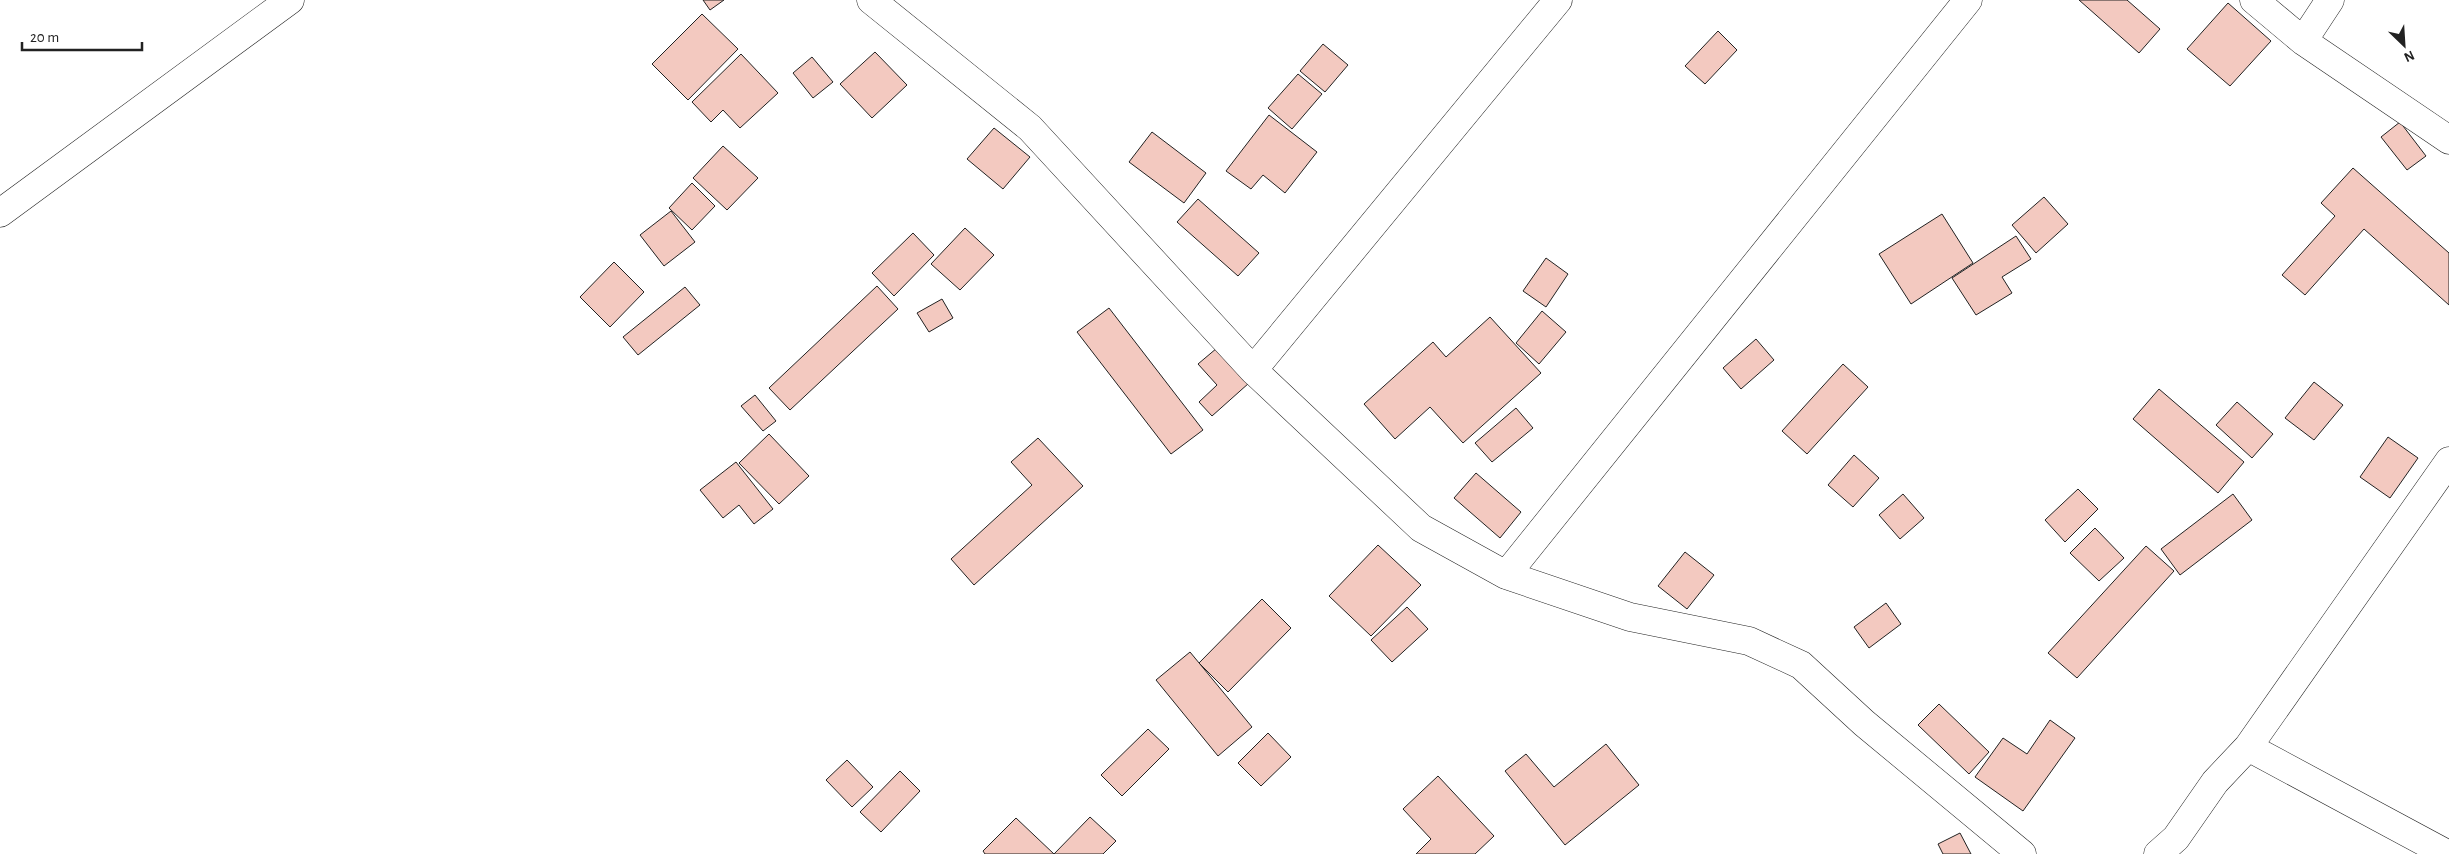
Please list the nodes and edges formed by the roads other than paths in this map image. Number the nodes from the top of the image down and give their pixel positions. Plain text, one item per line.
1 (290, 0) edge
2 (872, 0) edge
3 (1558, 0) edge
4 (1968, 0) edge
5 (2254, 0) edge
6 (2330, 0) edge
7 (2303, 41) junction
8 (2449, 140) edge
9 (0, 213) edge
10 (1254, 370) junction
11 (2449, 461) edge
12 (1506, 575) junction
13 (2248, 747) junction
14 (2022, 854) edge
15 (2158, 854) edge
16 (2447, 854) edge

1 - 9 street
2 - 10 street
3 - 10 street
4 - 12 street
5 - 7 street
6 - 7 street
7 - 8 street
10 - 12 street
11 - 13 street
12 - 14 street
13 - 15 street
13 - 16 street

